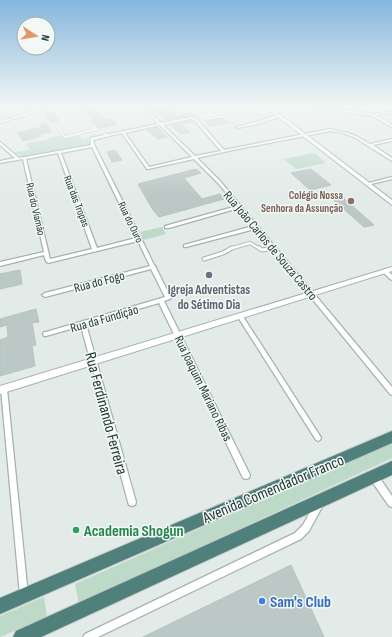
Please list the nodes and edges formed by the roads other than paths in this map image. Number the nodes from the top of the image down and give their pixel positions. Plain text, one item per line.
1 (104, 136) edge
2 (126, 136) edge
3 (172, 136) edge
4 (210, 136) edge
5 (299, 136) edge
6 (304, 136) edge
7 (356, 136) edge
8 (392, 140) edge
9 (0, 142) edge
10 (370, 145) junction
11 (93, 146) junction
12 (224, 151) junction
13 (59, 152) junction
14 (24, 158) junction
15 (194, 158) junction
16 (18, 159) junction
17 (392, 160) edge
18 (0, 162) edge
19 (392, 178) edge
20 (367, 184) junction
21 (392, 203) edge
22 (239, 207) junction
23 (167, 227) dead end
24 (256, 227) junction
25 (140, 239) junction
26 (186, 246) dead end
27 (274, 248) junction
28 (95, 250) junction
29 (46, 253) junction
30 (204, 259) dead end
31 (0, 264) edge
32 (154, 267) junction
33 (389, 270) edge
34 (392, 278) edge
35 (311, 294) junction
36 (45, 295) dead end
37 (162, 301) junction
38 (240, 316) junction
39 (83, 324) junction
40 (46, 334) dead end
41 (178, 335) junction
42 (93, 361) junction
43 (2, 390) edge
44 (392, 392) edge
45 (392, 437) edge
46 (318, 438) dead end
47 (392, 468) edge
48 (246, 475) dead end
49 (374, 476) junction
50 (321, 501) junction
51 (132, 502) dead end
52 (392, 503) edge
53 (24, 596) junction
54 (0, 606) edge
55 (22, 637) edge
56 (88, 637) edge

1 - 11 street, Rua do Ouro
2 - 15 street
3 - 15 street, Rua João Carlos de Souza Castro
4 - 12 street
5 - 12 street
6 - 20 street
7 - 10 street
8 - 10 street
9 - 16 street
10 - 17 street
11 - 13 street
11 - 25 street, Rua do Ouro
12 - 15 street
13 - 14 street
13 - 28 street, Rua das Tropas
14 - 16 street
14 - 29 street, Rua do Viamão
15 - 22 street, Rua João Carlos de Souza Castro
16 - 18 street
19 - 20 street
20 - 21 street
22 - 23 street
22 - 24 street, Rua João Carlos de Souza Castro
24 - 26 street
24 - 27 street, Rua João Carlos de Souza Castro
25 - 28 street
25 - 32 street, Rua do Ouro
27 - 30 lane
27 - 35 street, Rua João Carlos de Souza Castro
28 - 29 street, Rua do Viamão
29 - 31 street
32 - 36 street, Rua do Fogo
32 - 37 street, Rua do Ouro
33 - 34 street
33 - 35 street
35 - 38 street
35 - 44 street, Rua João Carlos de Souza Castro
37 - 39 street, Rua da Fundição
37 - 41 street, Rua Joaquim Mariano Ribas
38 - 41 street
38 - 46 street
39 - 40 street, Rua da Fundição
39 - 42 street, Rua Ferdinando Ferreira
41 - 42 street
41 - 48 street, Rua Joaquim Mariano Ribas
42 - 43 street
42 - 51 street, Rua Ferdinando Ferreira
43 - 53 street
45 - 53 highway, Avenida Comendador Franco
47 - 49 highway
49 - 50 highway
49 - 52 street
50 - 55 highway
50 - 56 street
53 - 54 highway, Avenida Comendador Franco

